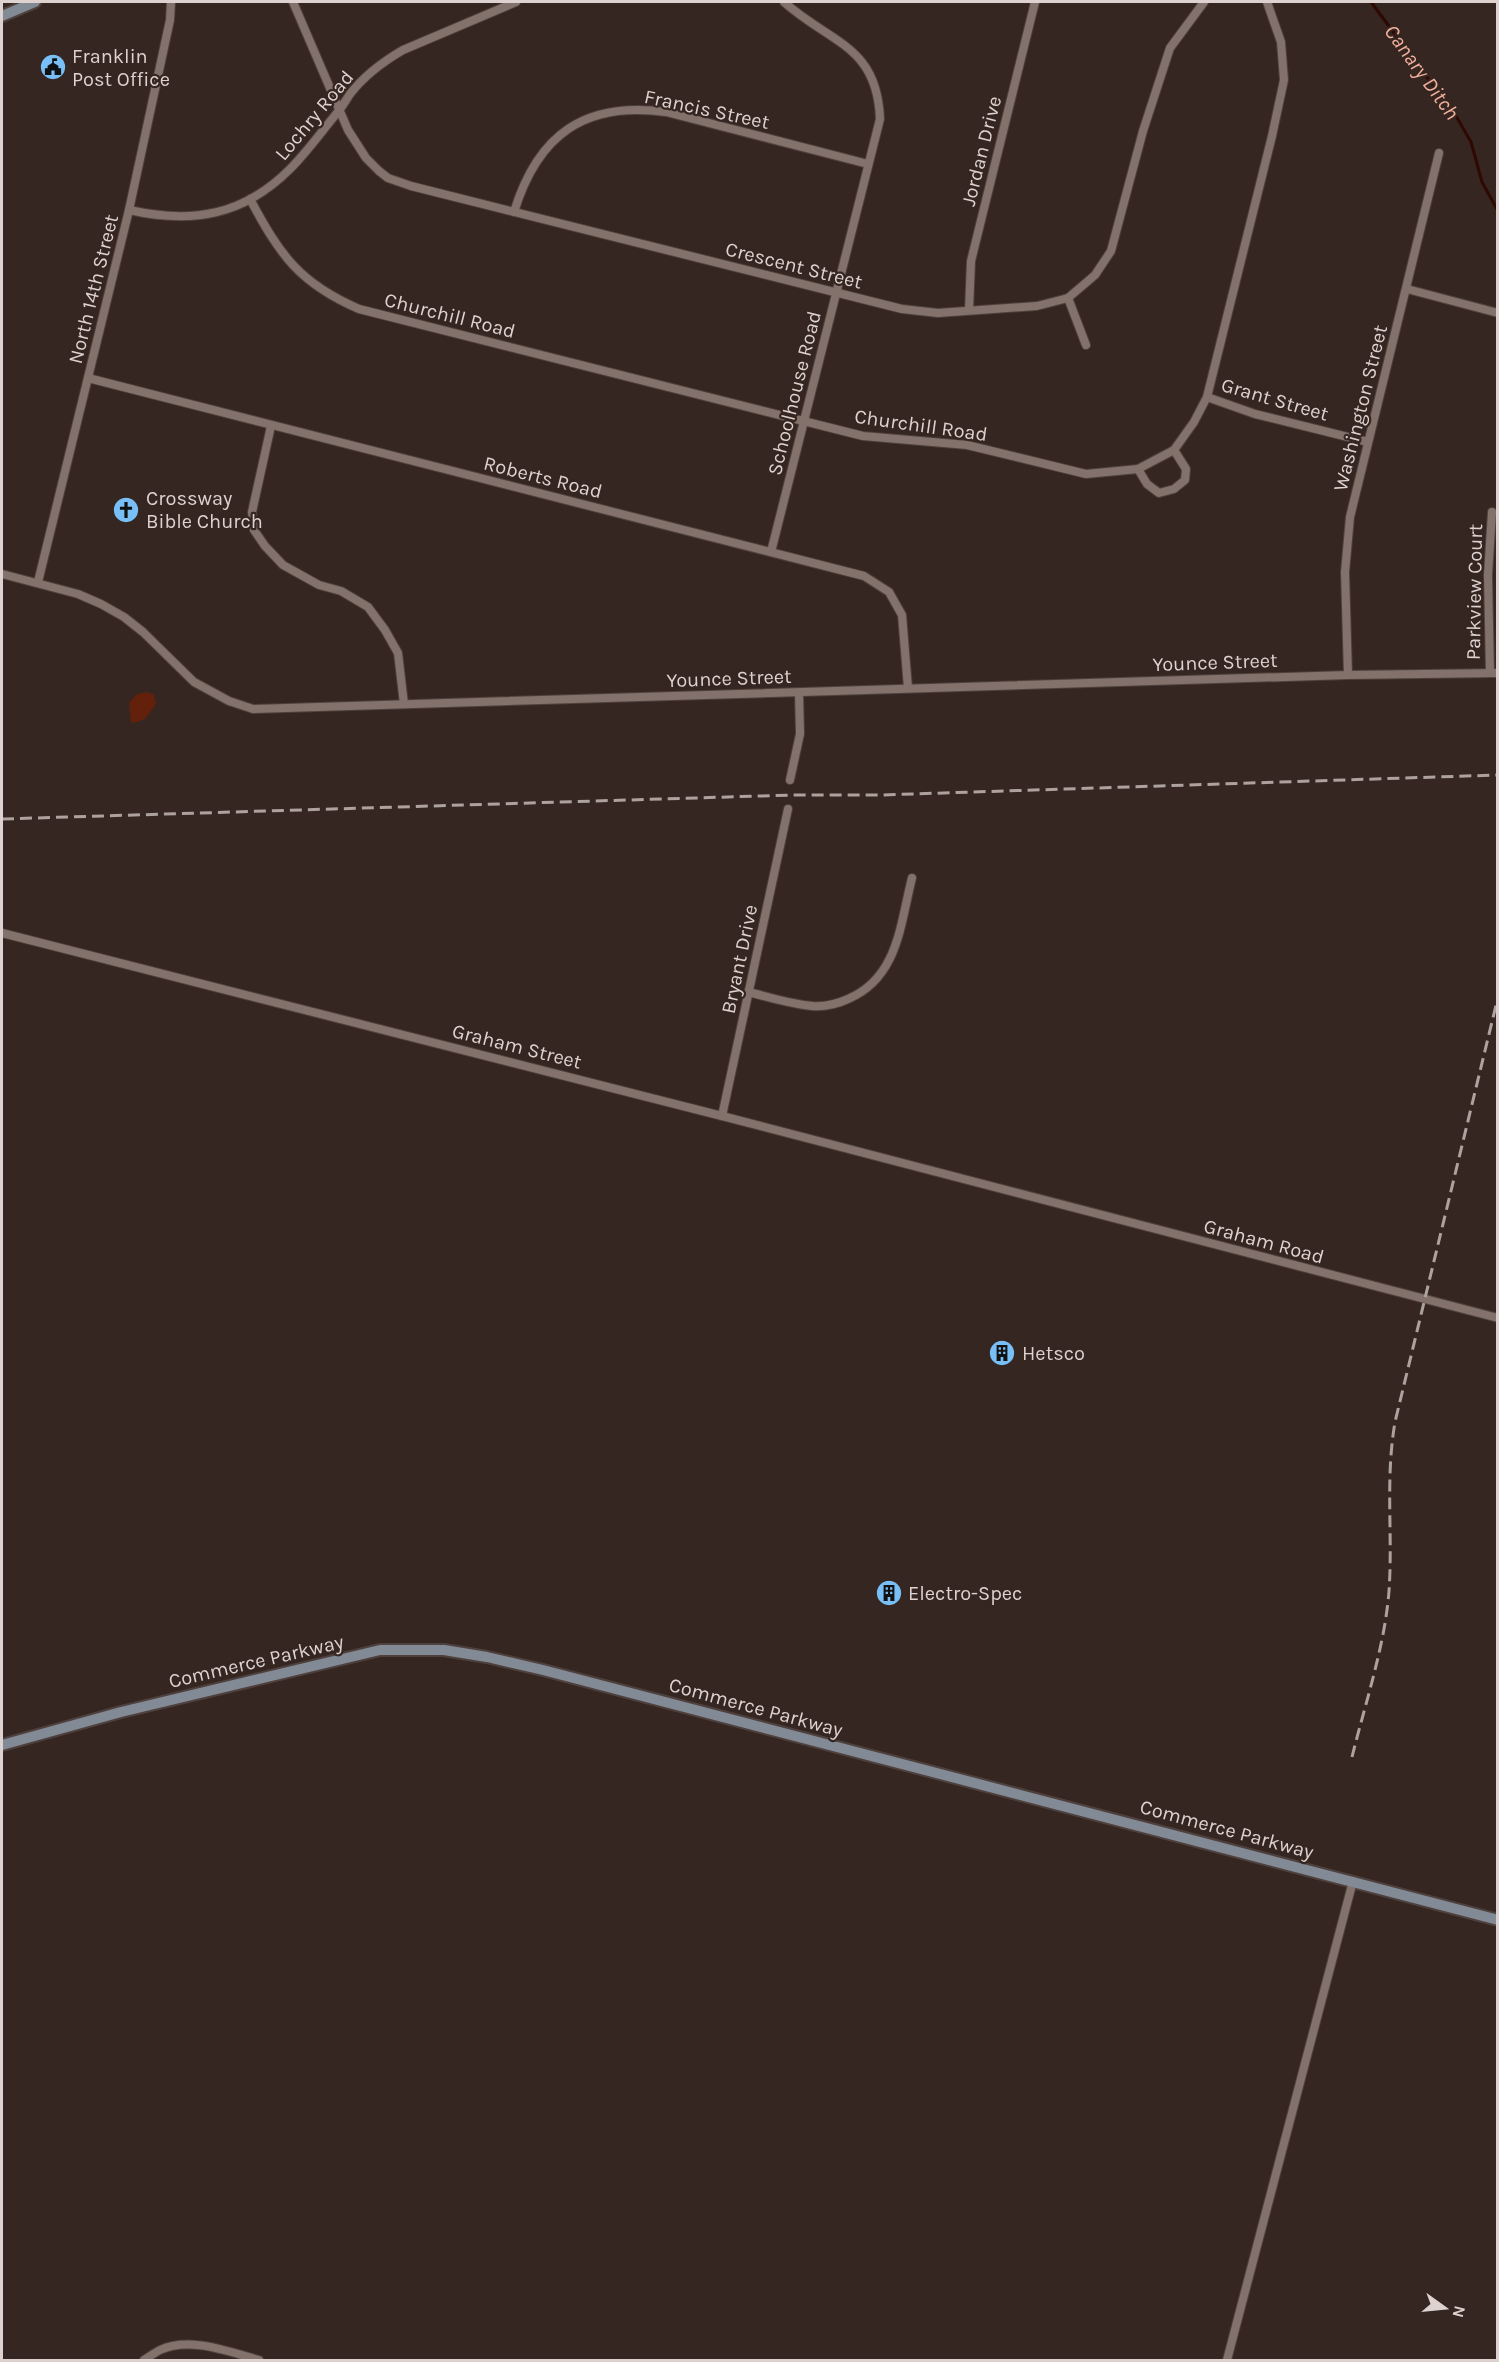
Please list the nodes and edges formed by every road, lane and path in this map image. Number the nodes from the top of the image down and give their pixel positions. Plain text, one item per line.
1 (35, 2) edge
2 (171, 2) edge
3 (293, 2) edge
4 (516, 2) edge
5 (784, 2) edge
6 (1035, 2) edge
7 (1204, 2) edge
8 (1267, 2) edge
9 (2, 16) edge
10 (340, 109) junction
11 (1439, 153) dead end
12 (868, 164) junction
13 (250, 200) junction
14 (129, 210) junction
15 (514, 212) junction
16 (1407, 289) junction
17 (837, 292) junction
18 (1068, 298) junction
19 (969, 310) junction
20 (1497, 313) edge
21 (1086, 345) dead end
22 (88, 378) junction
23 (1207, 397) junction
24 (803, 420) junction
25 (271, 426) junction
26 (1368, 442) junction
27 (1174, 450) junction
28 (1138, 469) junction
29 (1492, 512) dead end
30 (771, 552) junction
31 (2, 574) edge
32 (38, 582) junction
33 (1494, 673) edge
34 (1348, 675) junction
35 (908, 688) junction
36 (800, 693) junction
37 (404, 704) junction
38 (790, 780) dead end
39 (788, 809) dead end
40 (912, 878) dead end
41 (2, 933) edge
42 (748, 992) junction
43 (722, 1116) junction
44 (1023, 1196) joint
45 (1497, 1318) edge
46 (2, 1745) edge
47 (1353, 1881) junction
48 (1497, 1920) edge
49 (239, 2358) edge
50 (144, 2361) edge
51 (259, 2361) edge
52 (1227, 2361) edge

1 - 9 street
2 - 14 street, North 14th Street
3 - 10 street, Crescent Street
4 - 10 street, Lochry Road
5 - 12 street, Schoolhouse Road
6 - 19 street, Jordan Drive
7 - 18 street, Crescent Street
8 - 23 street, Churchill Road
10 - 13 street, Lochry Road
10 - 15 street, Crescent Street
11 - 16 street, Washington Street
12 - 15 street, Francis Street
12 - 17 street, Schoolhouse Road
13 - 14 street, Lochry Road
13 - 24 street, Churchill Road
14 - 22 street, North 14th Street
15 - 17 street, Crescent Street
16 - 20 street
16 - 26 street, Washington Street
17 - 19 street, Crescent Street
17 - 24 street, Schoolhouse Road
18 - 19 street, Crescent Street
18 - 21 street
22 - 25 street, Roberts Road
22 - 32 street, North 14th Street
23 - 26 street, Grant Street
23 - 27 street, Churchill Road
24 - 28 street, Churchill Road
24 - 30 street, Schoolhouse Road
25 - 30 street, Roberts Road
25 - 37 street
26 - 34 street, Washington Street
27 - 28 street, Churchill Road
27 - 28 street
29 - 33 street, Parkview Court
30 - 35 street, Roberts Road
31 - 32 street, Younce Street
32 - 37 street, Younce Street
33 - 34 street, Younce Street
34 - 35 street, Younce Street
35 - 36 street, Younce Street
36 - 37 street, Younce Street
36 - 38 street
39 - 42 street, Bryant Drive
40 - 42 street
41 - 43 street, Graham Street
42 - 43 street, Bryant Drive
43 - 44 street, Graham Street
44 - 45 street, Graham Road
46 - 47 street, Commerce Parkway
47 - 48 street, Commerce Parkway
47 - 52 street
49 - 50 street
49 - 51 street

